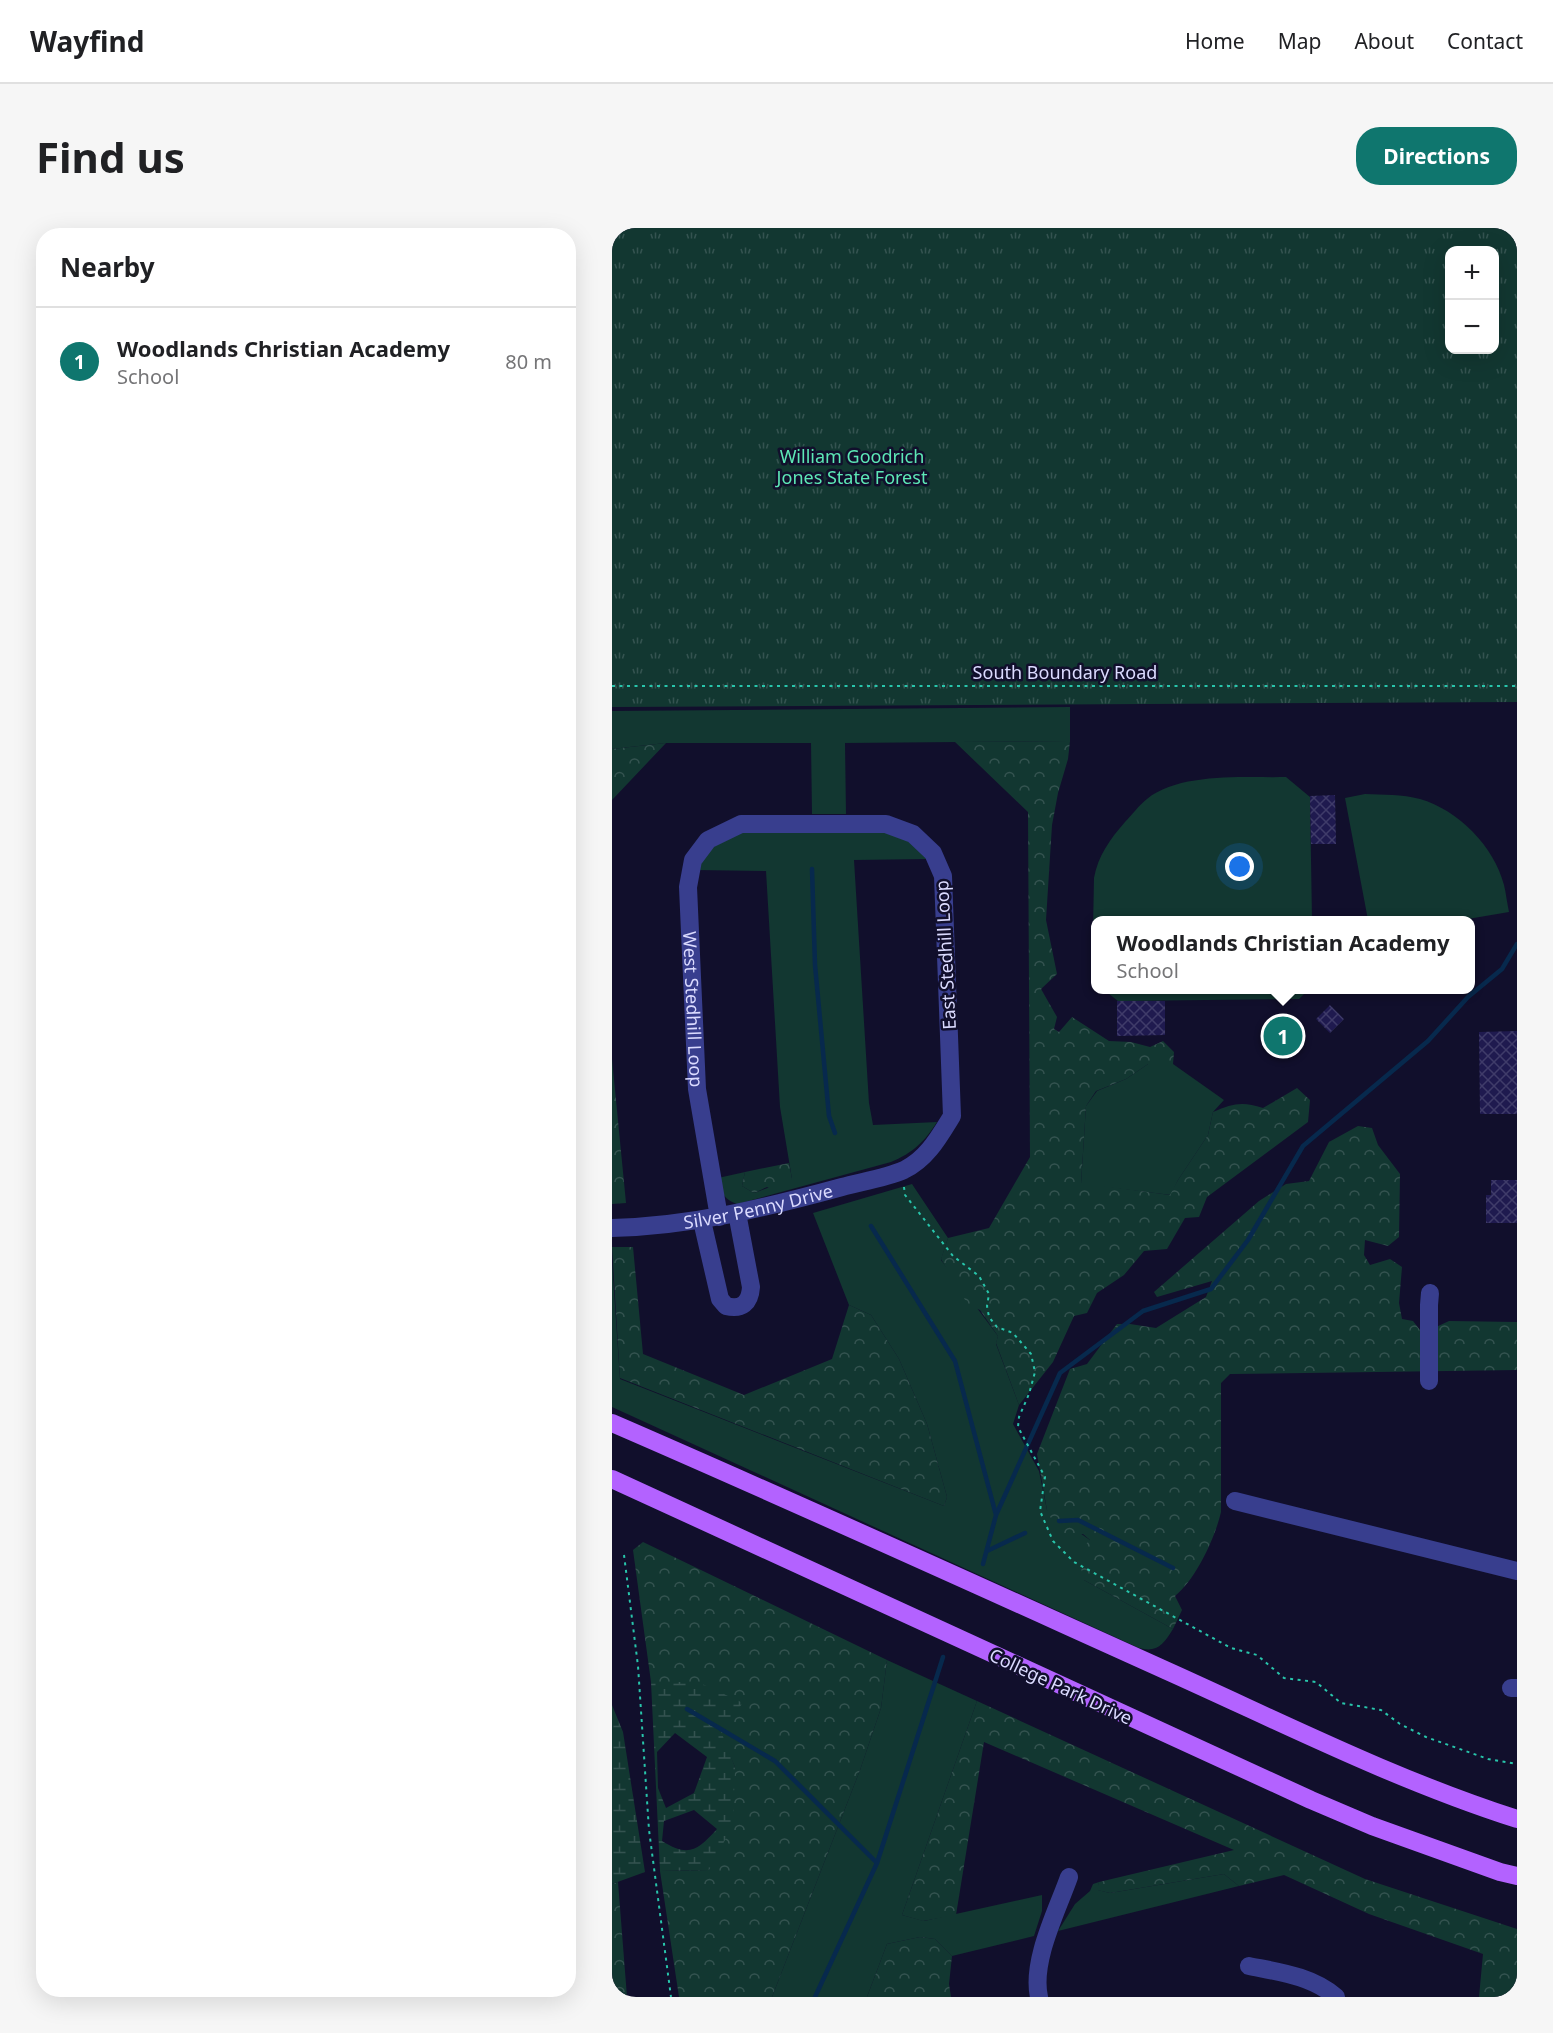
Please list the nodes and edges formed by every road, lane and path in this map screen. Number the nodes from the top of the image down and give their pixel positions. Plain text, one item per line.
1 (612, 686) edge
2 (1517, 686) edge
3 (741, 824) joint
4 (904, 1169) junction
5 (719, 1217) junction
6 (612, 1228) edge
7 (1430, 1293) dead end
8 (1429, 1382) dead end
9 (612, 1423) edge
10 (612, 1479) edge
11 (1235, 1501) dead end
12 (624, 1555) dead end
13 (1517, 1571) edge
14 (1517, 1764) edge
15 (1517, 1819) edge
16 (1517, 1876) edge
17 (1069, 1877) dead end
18 (1249, 1966) dead end
19 (671, 1997) edge
20 (1039, 1997) edge
21 (1336, 1997) edge

1 - 2 path, South Boundary Road
3 - 4 street, East Stedhill Loop
3 - 5 street, West Stedhill Loop
4 - 5 street, Silver Penny Drive
4 - 14 path
5 - 6 street, Silver Penny Drive
7 - 8 street
9 - 15 main road
10 - 16 main road, College Park Drive
11 - 13 street
12 - 19 path
17 - 20 street
18 - 21 street

